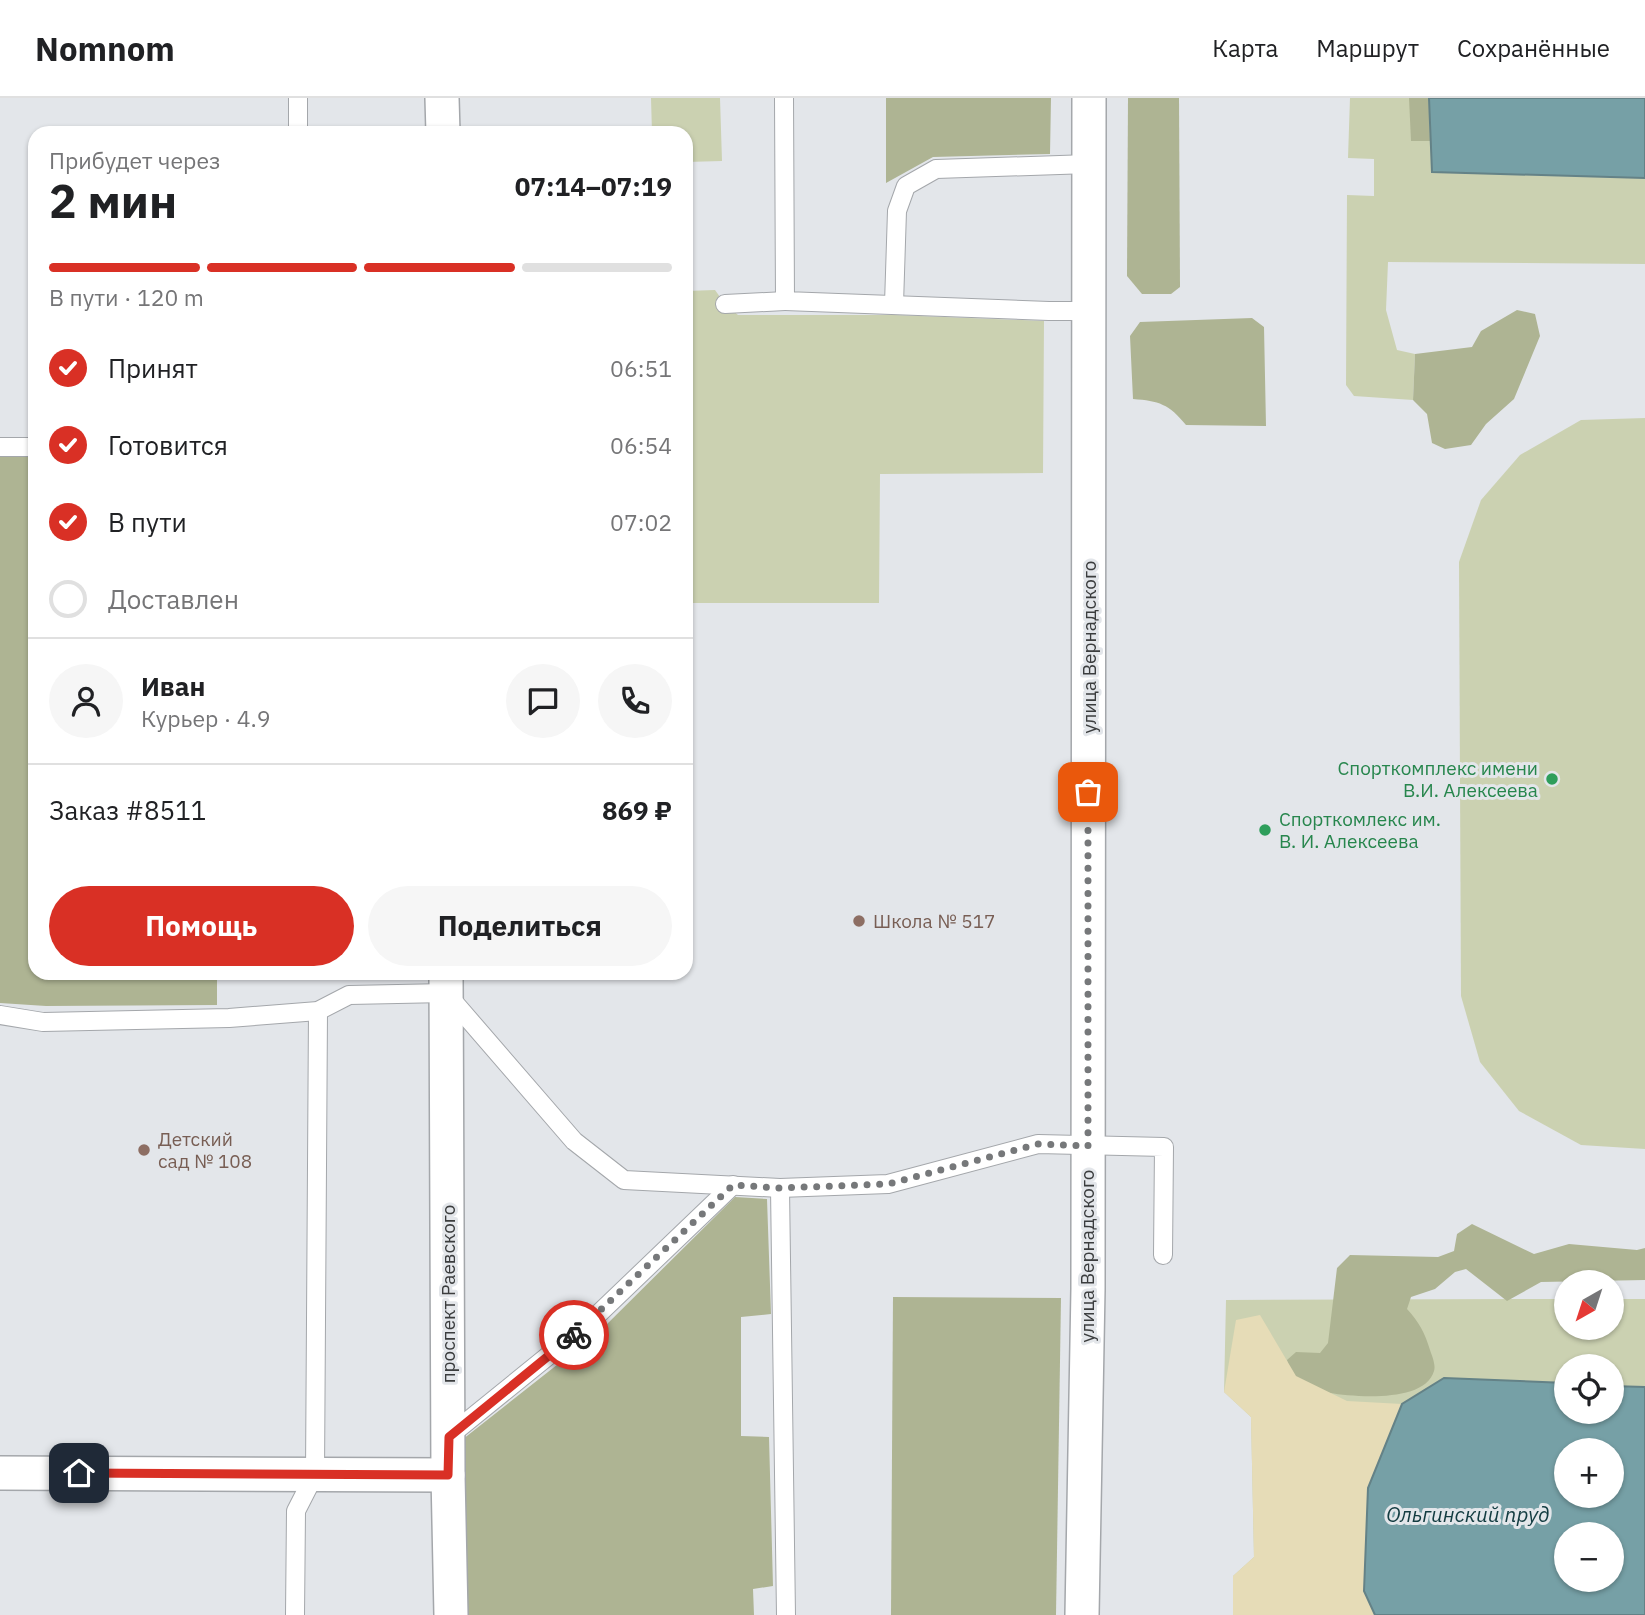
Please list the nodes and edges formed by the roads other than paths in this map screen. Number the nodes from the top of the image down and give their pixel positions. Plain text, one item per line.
1 (298, 98) edge
2 (442, 98) edge
3 (784, 98) edge
4 (1089, 98) edge
5 (298, 126) edge
6 (443, 126) edge
7 (1089, 164) junction
8 (785, 301) junction
9 (725, 304) dead end
10 (894, 304) junction
11 (1089, 311) junction
12 (0, 447) edge
13 (28, 447) edge
14 (446, 983) edge
15 (318, 1011) junction
16 (0, 1015) edge
17 (1088, 1146) junction
18 (733, 1185) junction
19 (780, 1188) junction
20 (1163, 1255) dead end
21 (449, 1437) junction
22 (0, 1473) edge
23 (315, 1474) junction
24 (448, 1475) junction
25 (295, 1615) edge
26 (451, 1615) edge
27 (786, 1615) edge
28 (1082, 1615) edge

1 - 5 lane
2 - 6 street
3 - 8 lane
4 - 7 street, улица Вернадского
7 - 10 lane
7 - 11 street, улица Вернадского
8 - 9 lane
8 - 10 lane
10 - 11 lane
11 - 17 street, улица Вернадского
12 - 13 lane
14 - 15 lane
14 - 18 lane
14 - 21 street, проспект Раевского
15 - 16 lane
15 - 23 lane
17 - 19 lane
17 - 20 lane
17 - 28 street, улица Вернадского
18 - 19 lane
18 - 21 lane
19 - 27 lane
21 - 24 street, проспект Раевского
22 - 23 street
23 - 24 street
23 - 25 lane
24 - 26 street, проспект Раевского

